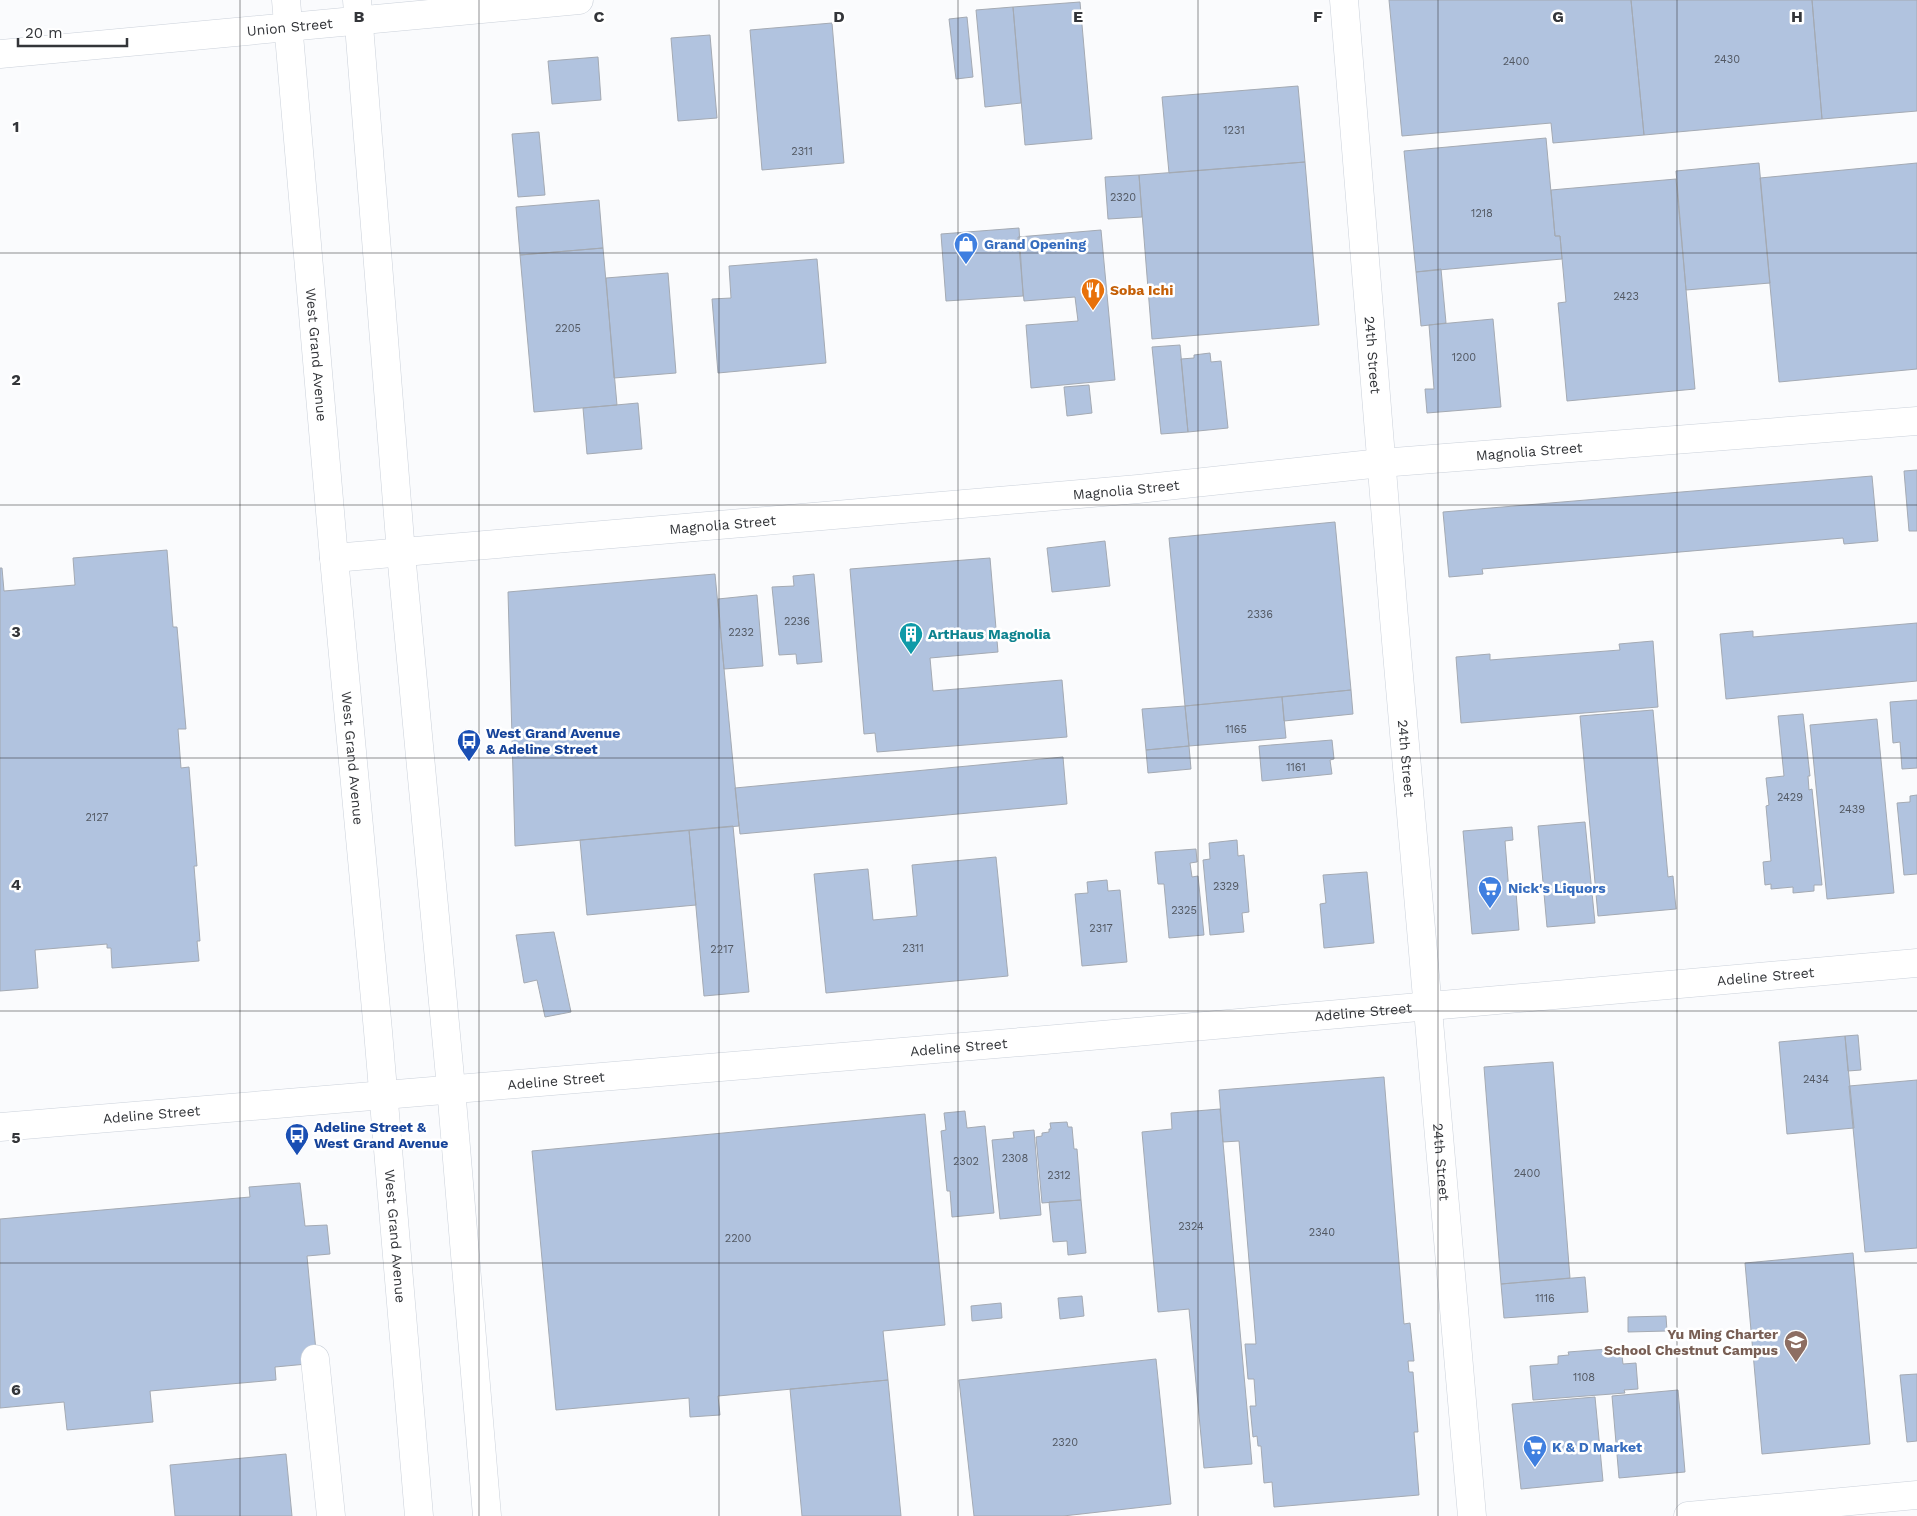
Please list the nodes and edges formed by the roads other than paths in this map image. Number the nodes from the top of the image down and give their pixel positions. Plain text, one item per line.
1 (286, 0) edge
2 (579, 0) edge
3 (1344, 0) edge
4 (358, 11) edge
5 (289, 28) junction
6 (0, 54) edge
7 (1917, 421) edge
8 (1381, 463) junction
9 (401, 553) junction
10 (334, 558) junction
11 (1917, 963) edge
12 (1428, 1006) junction
13 (451, 1088) junction
14 (383, 1094) junction
15 (0, 1126) edge
16 (315, 1360) dead end
17 (1917, 1496) edge
18 (330, 1516) edge
19 (419, 1516) edge
20 (487, 1516) edge
21 (1472, 1516) edge
22 (1688, 1516) edge

1 - 5 main road, West Grand Avenue
2 - 4 main road, Union Street
3 - 8 main road, 24th Street
4 - 5 main road, Union Street
4 - 9 main road
5 - 6 main road, Union Street
5 - 10 main road, West Grand Avenue
7 - 8 main road, Magnolia Street
8 - 9 main road, Magnolia Street
8 - 12 main road, 24th Street
9 - 10 main road, Magnolia Street
9 - 13 main road
10 - 14 main road, West Grand Avenue
11 - 12 main road, Adeline Street
12 - 13 main road, Adeline Street
12 - 21 main road, 24th Street
13 - 14 main road, Adeline Street
13 - 20 main road
14 - 15 main road, Adeline Street
14 - 19 main road, West Grand Avenue
16 - 18 main road
17 - 22 main road

